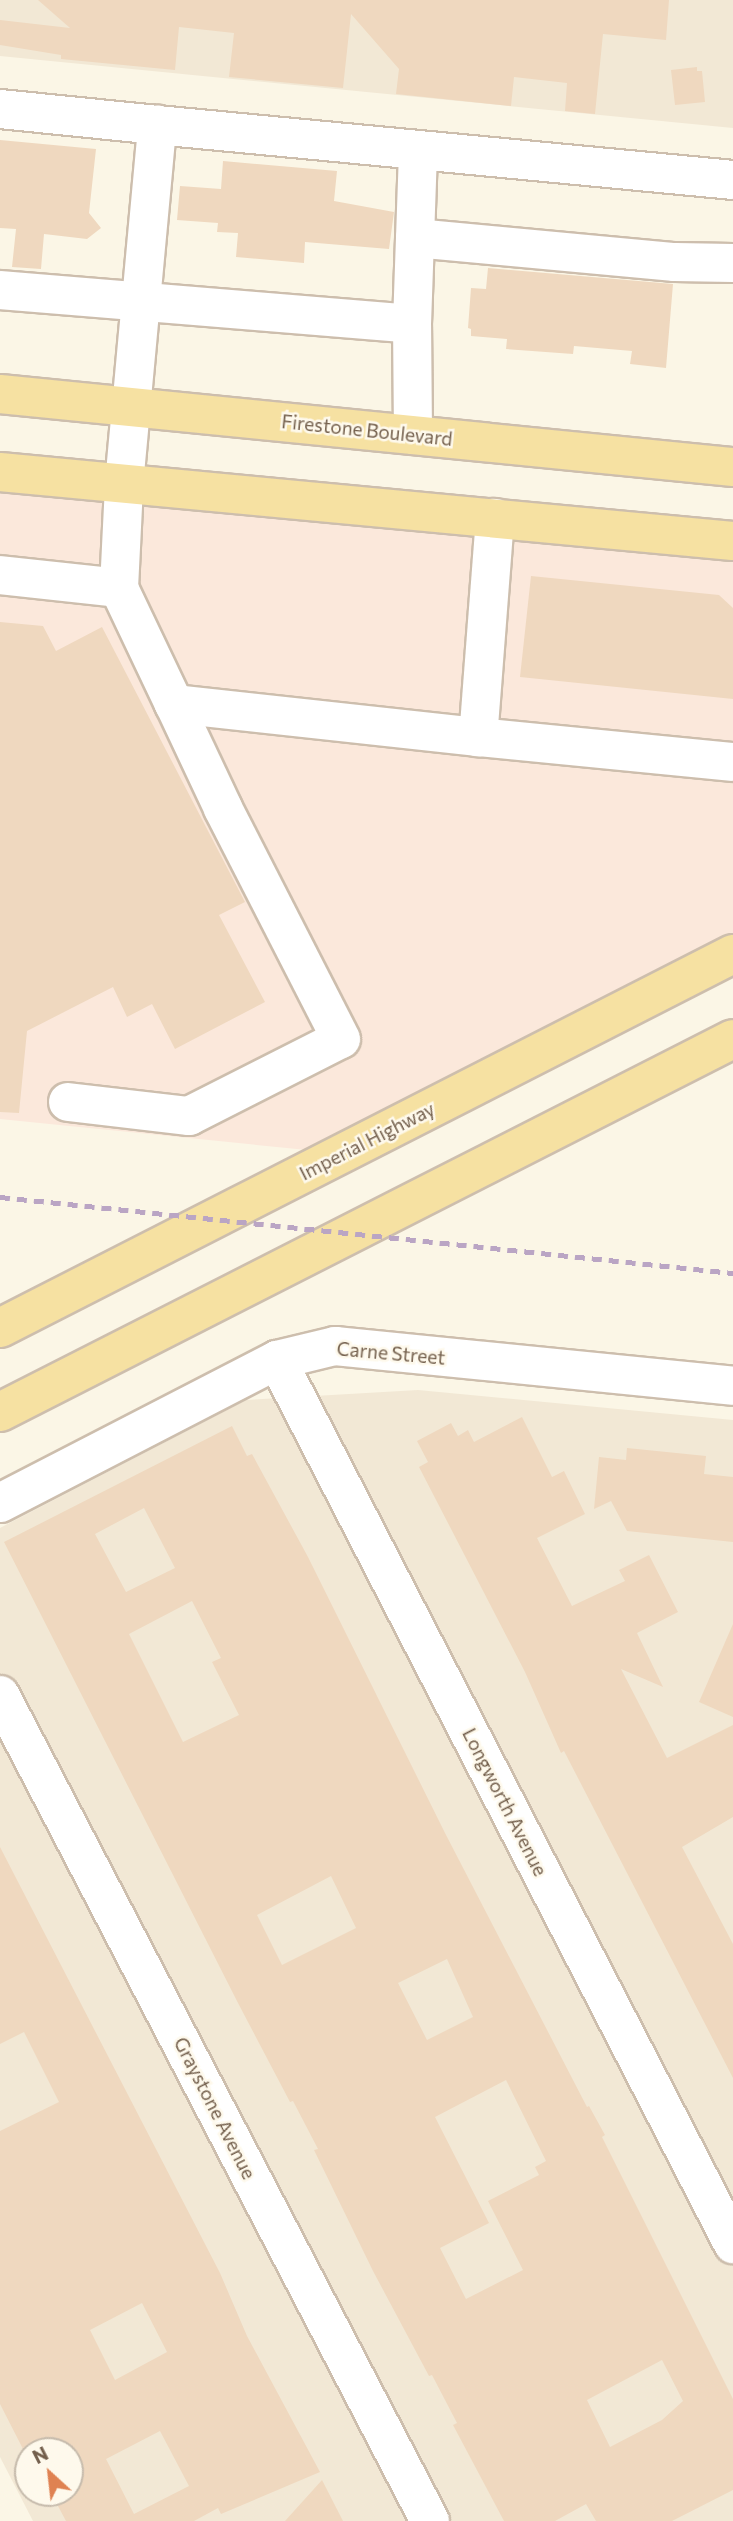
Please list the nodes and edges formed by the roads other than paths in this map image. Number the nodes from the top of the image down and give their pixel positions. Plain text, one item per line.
1 (0, 109) edge
2 (157, 125) junction
3 (418, 150) junction
4 (733, 180) edge
5 (415, 238) junction
6 (733, 263) edge
7 (0, 290) edge
8 (141, 303) junction
9 (412, 324) junction
10 (0, 394) edge
11 (131, 407) junction
12 (413, 435) junction
13 (733, 467) edge
14 (0, 472) edge
15 (124, 484) junction
16 (495, 518) junction
17 (733, 541) edge
18 (0, 575) edge
19 (119, 588) junction
20 (174, 704) junction
21 (478, 737) junction
22 (733, 762) edge
23 (733, 954) edge
24 (733, 1039) edge
25 (68, 1102) dead end
26 (0, 1328) edge
27 (277, 1360) junction
28 (733, 1387) edge
29 (0, 1412) edge
30 (0, 1503) edge
31 (0, 1695) edge
32 (733, 2245) edge
33 (430, 2521) edge

1 - 2 street
2 - 3 street
2 - 8 street
3 - 4 street
3 - 5 street
5 - 6 street
5 - 9 street
7 - 8 street
8 - 9 street
8 - 11 street
9 - 12 street
10 - 11 main road, Firestone Boulevard
11 - 12 main road, Firestone Boulevard
11 - 15 street
12 - 13 main road, Firestone Boulevard
14 - 15 main road
15 - 16 main road
15 - 19 street
16 - 17 main road
16 - 21 street
18 - 19 street
19 - 20 street
20 - 21 street
20 - 25 street
21 - 22 street
23 - 26 main road, Imperial Highway
24 - 29 main road
27 - 28 street, Carne Street
27 - 30 street, Carne Street
27 - 32 street, Longworth Avenue
31 - 33 street, Graystone Avenue

